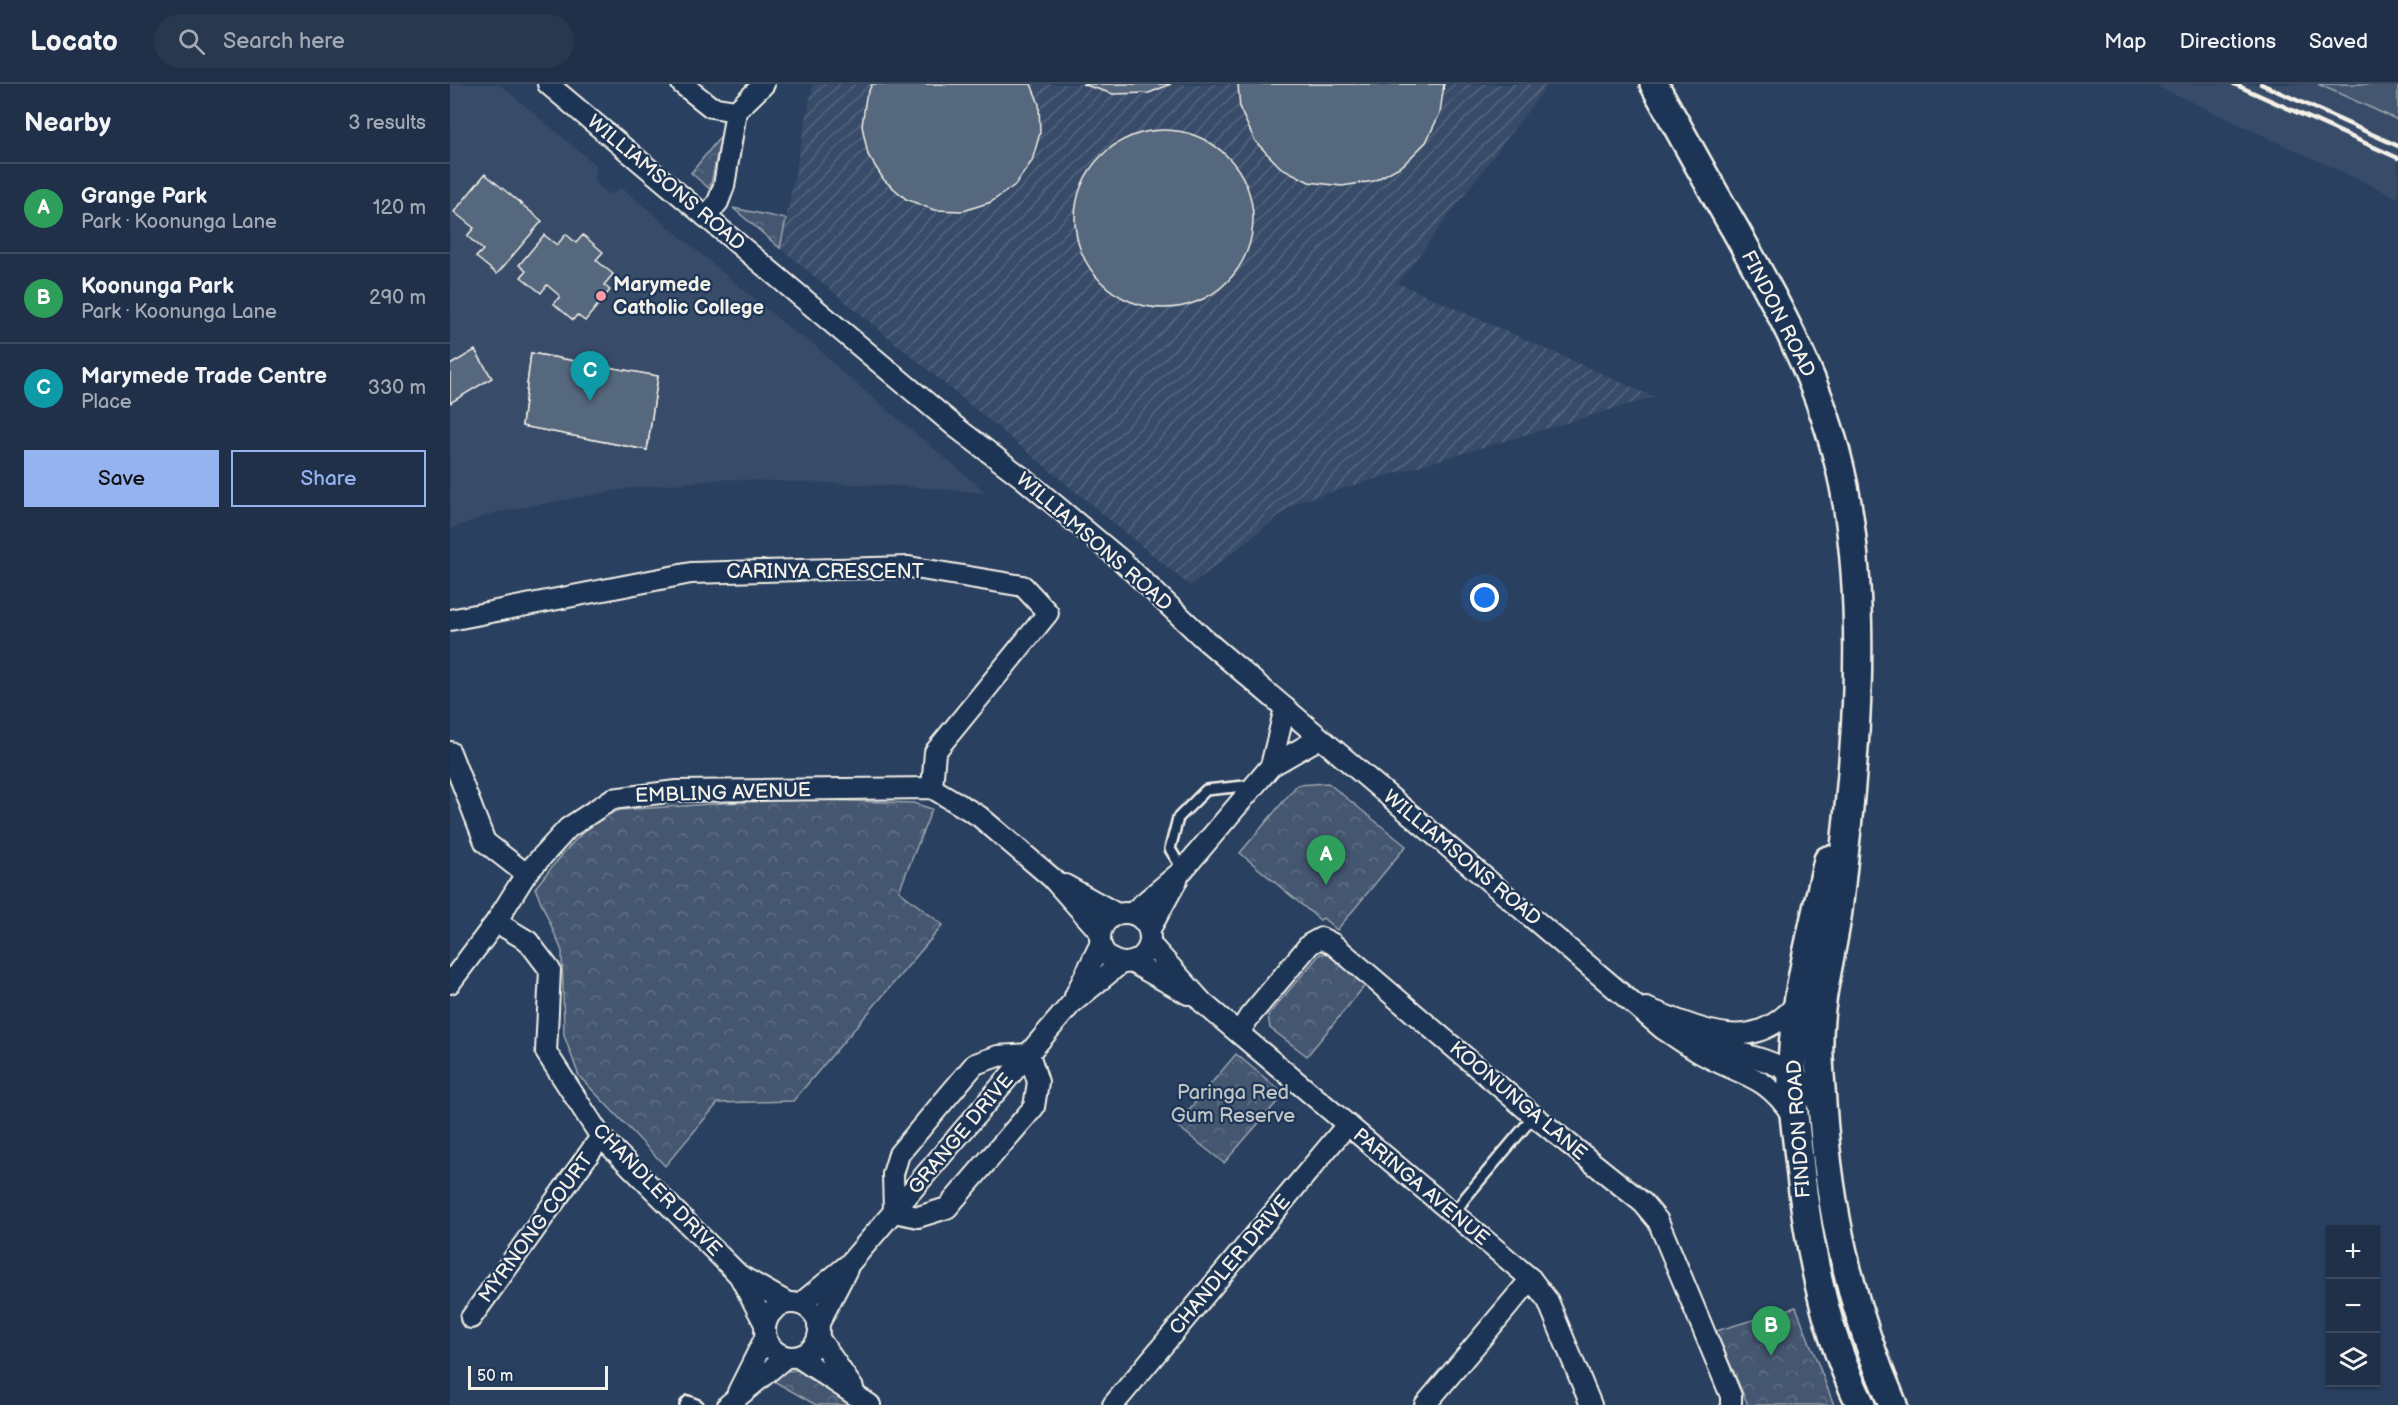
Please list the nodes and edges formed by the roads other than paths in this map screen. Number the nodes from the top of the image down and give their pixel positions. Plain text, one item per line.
1 (548, 84) edge
2 (682, 84) edge
3 (764, 84) edge
4 (1654, 84) edge
5 (736, 111) junction
6 (706, 217) junction
7 (450, 620) edge
8 (1285, 708) junction
9 (1320, 738) junction
10 (1854, 742) junction
11 (450, 752) edge
12 (1271, 766) junction
13 (1255, 784) junction
14 (932, 788) junction
15 (1183, 870) junction
16 (526, 874) junction
17 (1052, 878) junction
18 (1124, 913) junction
19 (496, 922) junction
20 (1150, 937) junction
21 (1100, 939) junction
22 (1126, 963) junction
23 (450, 984) edge
24 (1798, 1002) junction
25 (1203, 1003) junction
26 (1071, 1004) junction
27 (1635, 1004) junction
28 (1239, 1033) junction
29 (1818, 1042) junction
30 (1029, 1054) junction
31 (1793, 1075) junction
32 (1763, 1083) junction
33 (1534, 1116) junction
34 (1823, 1116) junction
35 (1795, 1119) junction
36 (1347, 1125) junction
37 (601, 1137) junction
38 (894, 1212) junction
39 (1454, 1215) junction
40 (849, 1264) junction
41 (739, 1275) junction
42 (1531, 1279) junction
43 (794, 1304) junction
44 (471, 1318) dead end
45 (765, 1331) junction
46 (818, 1331) junction
47 (792, 1357) junction
48 (864, 1400) edge
49 (731, 1401) edge
50 (685, 1405) edge
51 (698, 1405) edge
52 (1113, 1405) edge
53 (1425, 1405) edge
54 (1591, 1405) edge
55 (1731, 1405) edge
56 (1861, 1405) edge
57 (1893, 1405) edge

1 - 6 street, WILLIAMSONS ROAD
2 - 5 street
3 - 5 street
4 - 10 street, FINDON ROAD
5 - 6 street
6 - 8 street, WILLIAMSONS ROAD
7 - 14 street, CARINYA CRESCENT
8 - 9 street, WILLIAMSONS ROAD
8 - 12 street
9 - 12 street
9 - 27 street, WILLIAMSONS ROAD
10 - 24 street, FINDON ROAD
10 - 29 street, FINDON ROAD
11 - 16 street
12 - 13 street
13 - 15 street
13 - 15 lane
14 - 16 street, EMBLING AVENUE
14 - 17 street
15 - 18 street
15 - 20 street
16 - 19 street, EMBLING AVENUE
17 - 18 street
17 - 21 street
18 - 20 street
18 - 21 street
19 - 23 street, EMBLING AVENUE
19 - 37 street, CHANDLER DRIVE
20 - 22 street
20 - 25 street, PARINGA AVENUE
21 - 22 street
21 - 26 street, GRANGE DRIVE
22 - 25 street, PARINGA AVENUE
22 - 26 street, GRANGE DRIVE
24 - 27 street
24 - 31 street, FINDON ROAD
25 - 28 street, PARINGA AVENUE
26 - 30 street, GRANGE DRIVE
27 - 31 street, WILLIAMSONS ROAD
27 - 32 street, WILLIAMSONS ROAD
28 - 33 street, KOONUNGA LANE
28 - 36 street, PARINGA AVENUE
29 - 31 street
29 - 34 street, FINDON ROAD
30 - 38 street, GRANGE DRIVE
30 - 38 street
30 - 38 street
31 - 32 street
31 - 34 street
31 - 35 street, FINDON ROAD
32 - 35 street, WILLIAMSONS ROAD
33 - 39 lane
33 - 55 street, KOONUNGA LANE
34 - 57 street, FINDON ROAD
35 - 56 street, FINDON ROAD
36 - 39 street, PARINGA AVENUE
36 - 52 street, CHANDLER DRIVE
37 - 41 street, CHANDLER DRIVE
37 - 44 street, MYRNONG COURT
38 - 40 street, GRANGE DRIVE
39 - 42 street, PARINGA AVENUE
40 - 43 street, GRANGE DRIVE
40 - 46 street, GRANGE DRIVE
41 - 43 street, CHANDLER DRIVE
41 - 45 street, CHANDLER DRIVE
42 - 53 street
42 - 54 street, PARINGA AVENUE
43 - 45 street
43 - 46 street
45 - 47 street
45 - 49 street
46 - 47 street
46 - 48 street
47 - 48 street
47 - 49 street
50 - 51 lane

